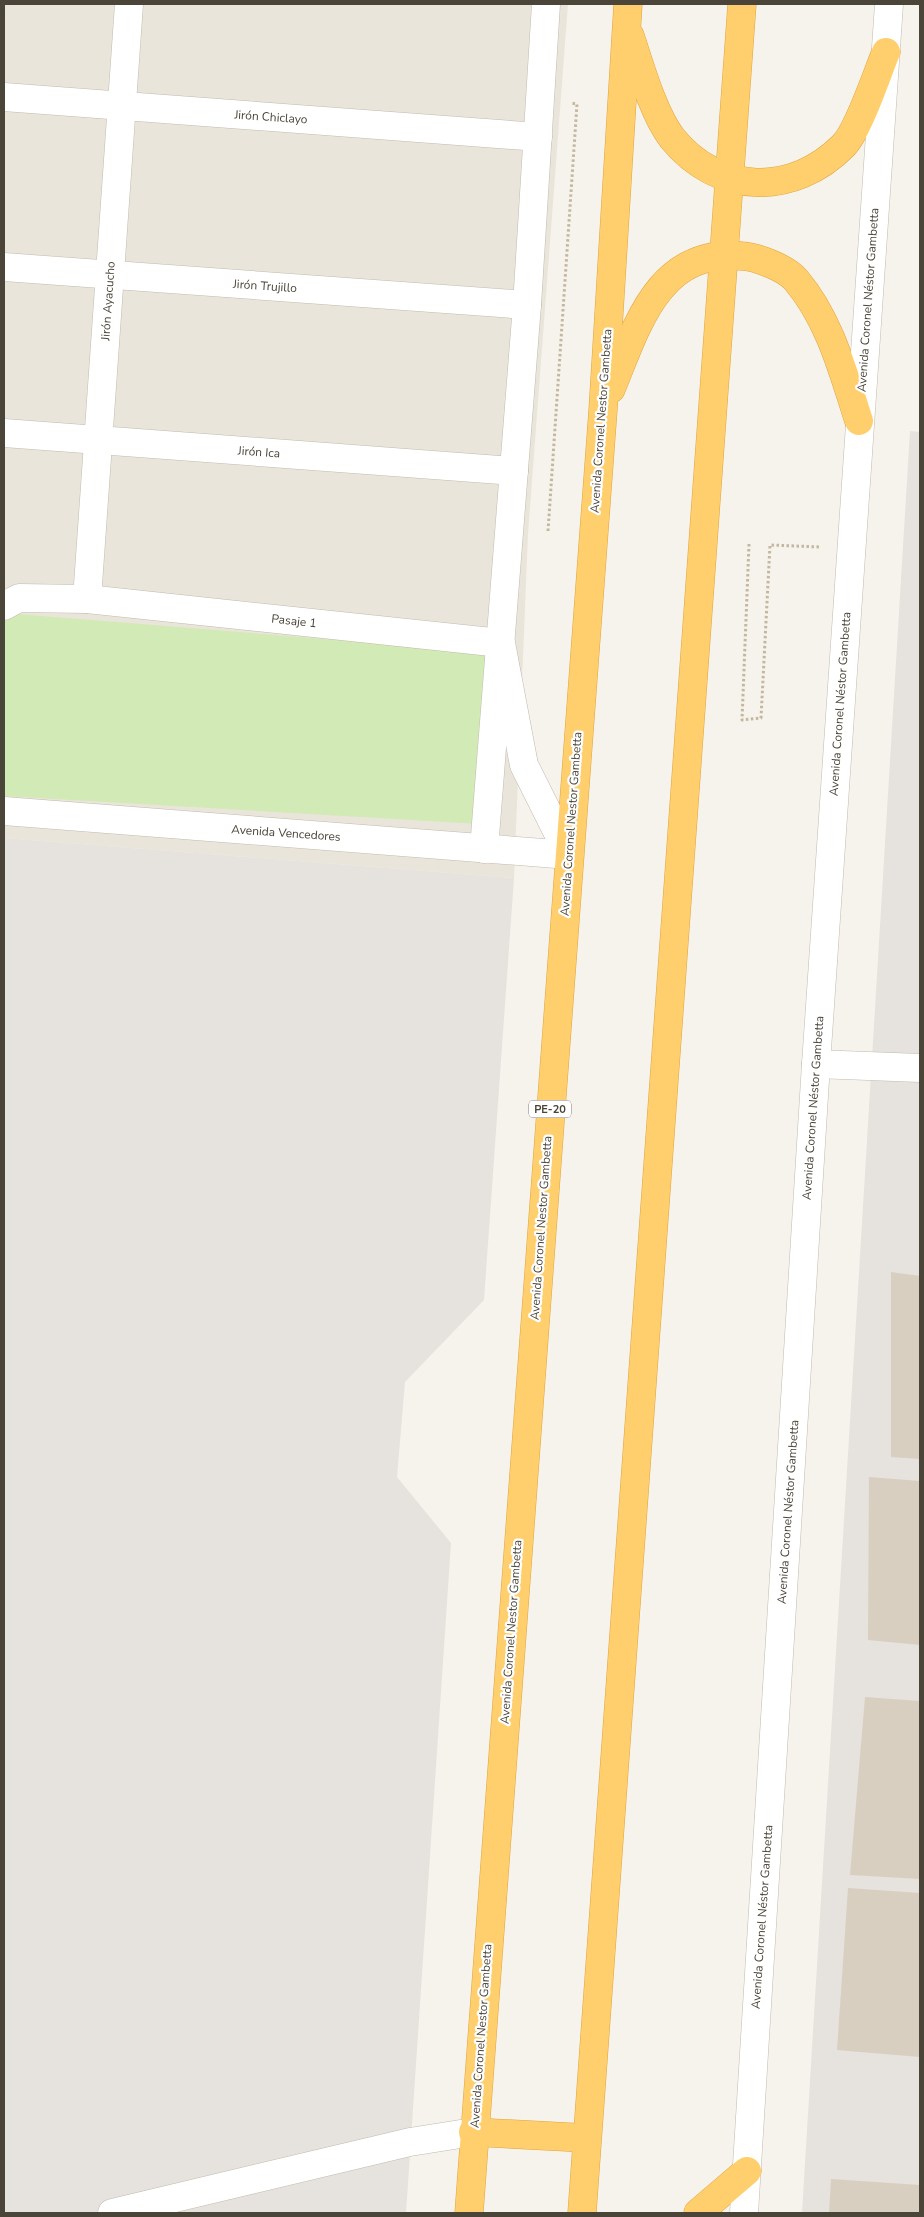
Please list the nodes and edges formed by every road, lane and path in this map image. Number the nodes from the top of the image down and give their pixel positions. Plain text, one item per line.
1 (129, 4) edge
2 (546, 4) edge
3 (742, 4) edge
4 (889, 4) edge
5 (627, 15) edge
6 (886, 52) junction
7 (4, 97) edge
8 (122, 106) junction
9 (538, 137) junction
10 (729, 179) junction
11 (724, 254) junction
12 (4, 267) edge
13 (110, 275) junction
14 (526, 305) junction
15 (603, 410) junction
16 (859, 421) junction
17 (4, 433) edge
18 (98, 440) junction
19 (514, 471) junction
20 (749, 544) dead end
21 (850, 548) junction
22 (87, 599) junction
23 (4, 606) edge
24 (501, 643) junction
25 (4, 812) edge
26 (484, 849) junction
27 (569, 855) junction
28 (816, 1064) junction
29 (920, 1068) edge
30 (474, 2132) junction
31 (586, 2138) junction
32 (747, 2171) junction
33 (112, 2213) edge
34 (468, 2213) edge
35 (582, 2213) edge
36 (698, 2213) edge
37 (744, 2213) edge

1 - 8 street, Jirón Ayacucho
2 - 9 street
3 - 10 highway
4 - 6 street, Avenida Coronel Néstor Gambetta
5 - 10 highway
5 - 15 highway, Avenida Coronel Nestor Gambetta / PE-20
6 - 10 highway
6 - 16 street, Avenida Coronel Néstor Gambetta
7 - 8 street, Jirón Chiclayo
8 - 9 street, Jirón Chiclayo
8 - 13 street, Jirón Ayacucho
9 - 14 street
10 - 11 highway
11 - 15 highway
11 - 16 highway
11 - 31 highway
12 - 13 street, Jirón Trujillo
13 - 14 street, Jirón Trujillo
13 - 18 street, Jirón Ayacucho
14 - 19 street
15 - 27 highway, Avenida Coronel Nestor Gambetta / PE-20
16 - 21 street, Avenida Coronel Néstor Gambetta
17 - 18 street, Jirón Ica
18 - 19 street, Jirón Ica
18 - 22 street, Jirón Ayacucho
19 - 24 street
20 - 21 path
21 - 28 street, Avenida Coronel Néstor Gambetta
22 - 23 street, Pasaje 1
22 - 24 street, Pasaje 1
24 - 26 street
24 - 27 street
25 - 26 street, Avenida Vencedores
26 - 27 street, Avenida Vencedores
27 - 30 highway, Avenida Coronel Nestor Gambetta / PE-20
28 - 29 street
28 - 32 street, Avenida Coronel Néstor Gambetta
30 - 31 highway
30 - 33 street
30 - 34 highway, Avenida Coronel Nestor Gambetta / PE-20
31 - 35 highway
32 - 36 highway
32 - 37 street, Avenida Coronel Néstor Gambetta

